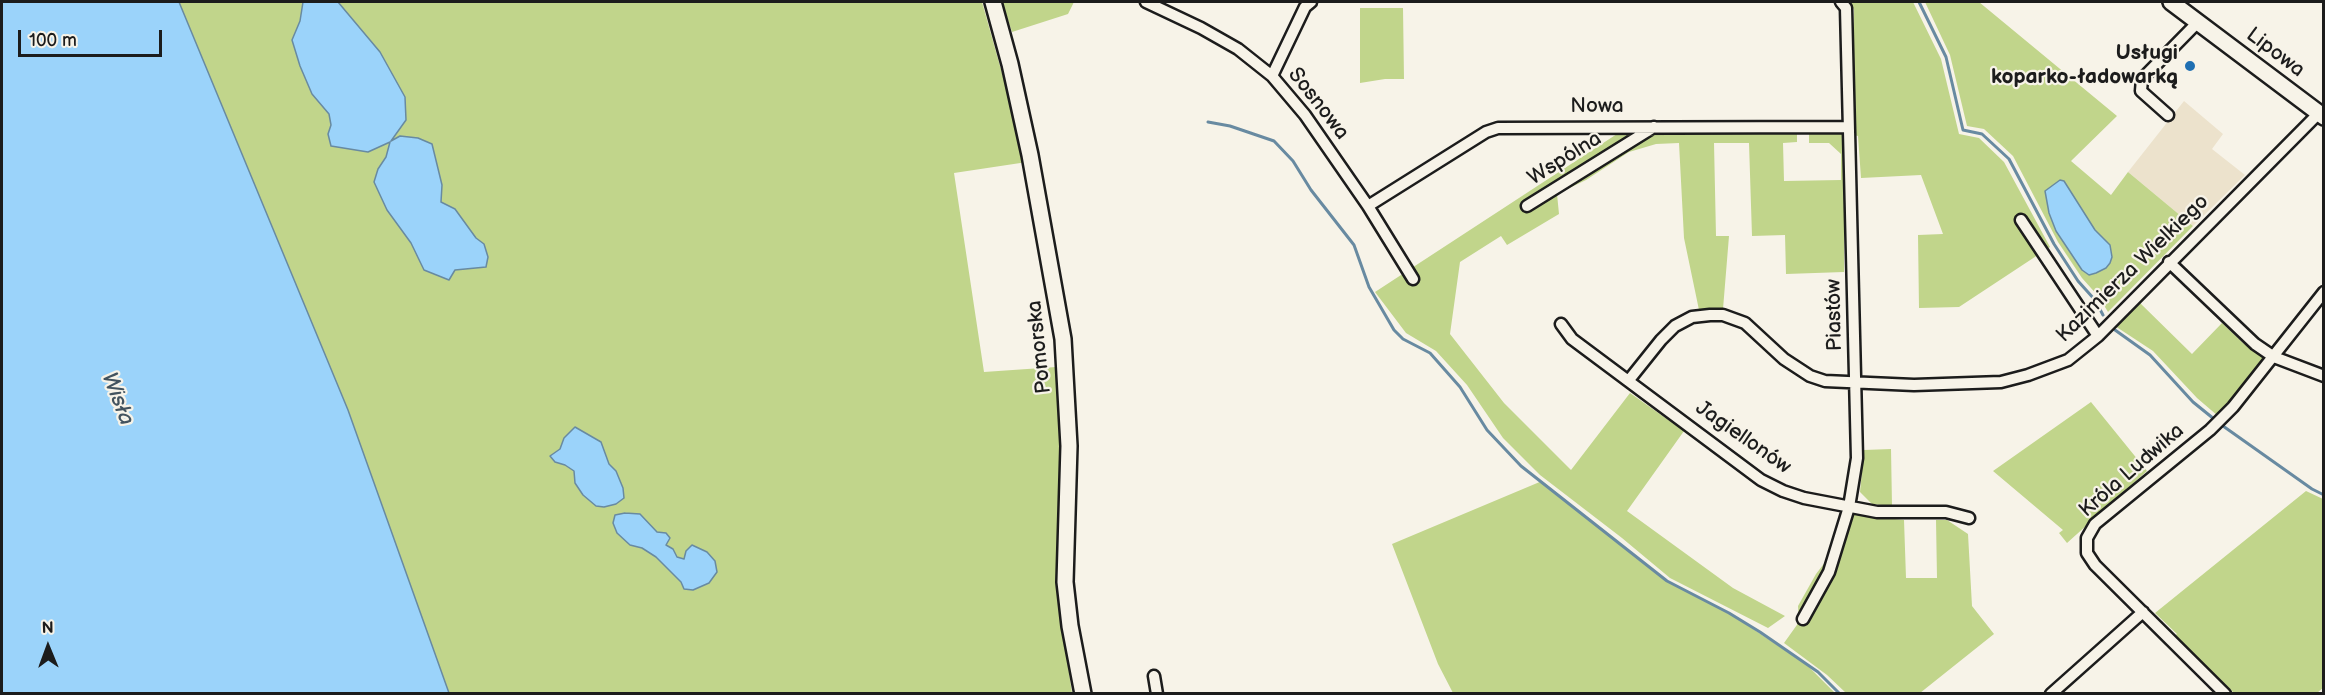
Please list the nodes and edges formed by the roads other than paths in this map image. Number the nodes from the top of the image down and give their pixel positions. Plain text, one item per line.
1 (993, 2) edge
2 (1146, 2) edge
3 (1311, 2) edge
4 (1841, 2) edge
5 (2171, 2) edge
6 (2199, 21) junction
7 (1272, 76) junction
8 (2321, 115) edge
9 (2168, 116) dead end
10 (1654, 126) junction
11 (1848, 126) junction
12 (1368, 206) junction
13 (1527, 206) dead end
14 (2021, 220) dead end
15 (2169, 262) junction
16 (1413, 279) dead end
17 (2324, 292) edge
18 (1561, 324) dead end
19 (2098, 336) junction
20 (2274, 357) junction
21 (2324, 376) edge
22 (1629, 380) junction
23 (1856, 382) junction
24 (1849, 507) junction
25 (1969, 518) dead end
26 (2143, 612) junction
27 (1803, 619) dead end
28 (1154, 676) dead end
29 (1083, 693) edge
30 (1157, 693) edge
31 (2051, 693) edge
32 (2225, 693) edge

1 - 29 main road, Pomorska
2 - 7 street, Sosnowa
3 - 7 street
4 - 11 street, Piastów
5 - 6 main road, Lipowa
6 - 8 main road, Lipowa
6 - 9 street
7 - 12 street, Sosnowa
8 - 15 street, Kazimierza Wielkiego
10 - 11 street, Nowa
10 - 12 street, Nowa
10 - 13 street, Wspólna
11 - 23 street, Piastów
12 - 16 street, Sosnowa
14 - 19 street
15 - 19 street, Kazimierza Wielkiego
15 - 20 street
17 - 20 street, Króla Ludwika
18 - 22 street, Jagiellonów
19 - 23 street, Kazimierza Wielkiego
20 - 21 street
20 - 26 street, Króla Ludwika
22 - 23 street, Kazimierza Wielkiego
22 - 24 street, Jagiellonów
23 - 24 street, Piastów
24 - 25 street, Jagiellonów
24 - 27 street, Piastów
26 - 31 street
26 - 32 street, Króla Ludwika
28 - 30 street

